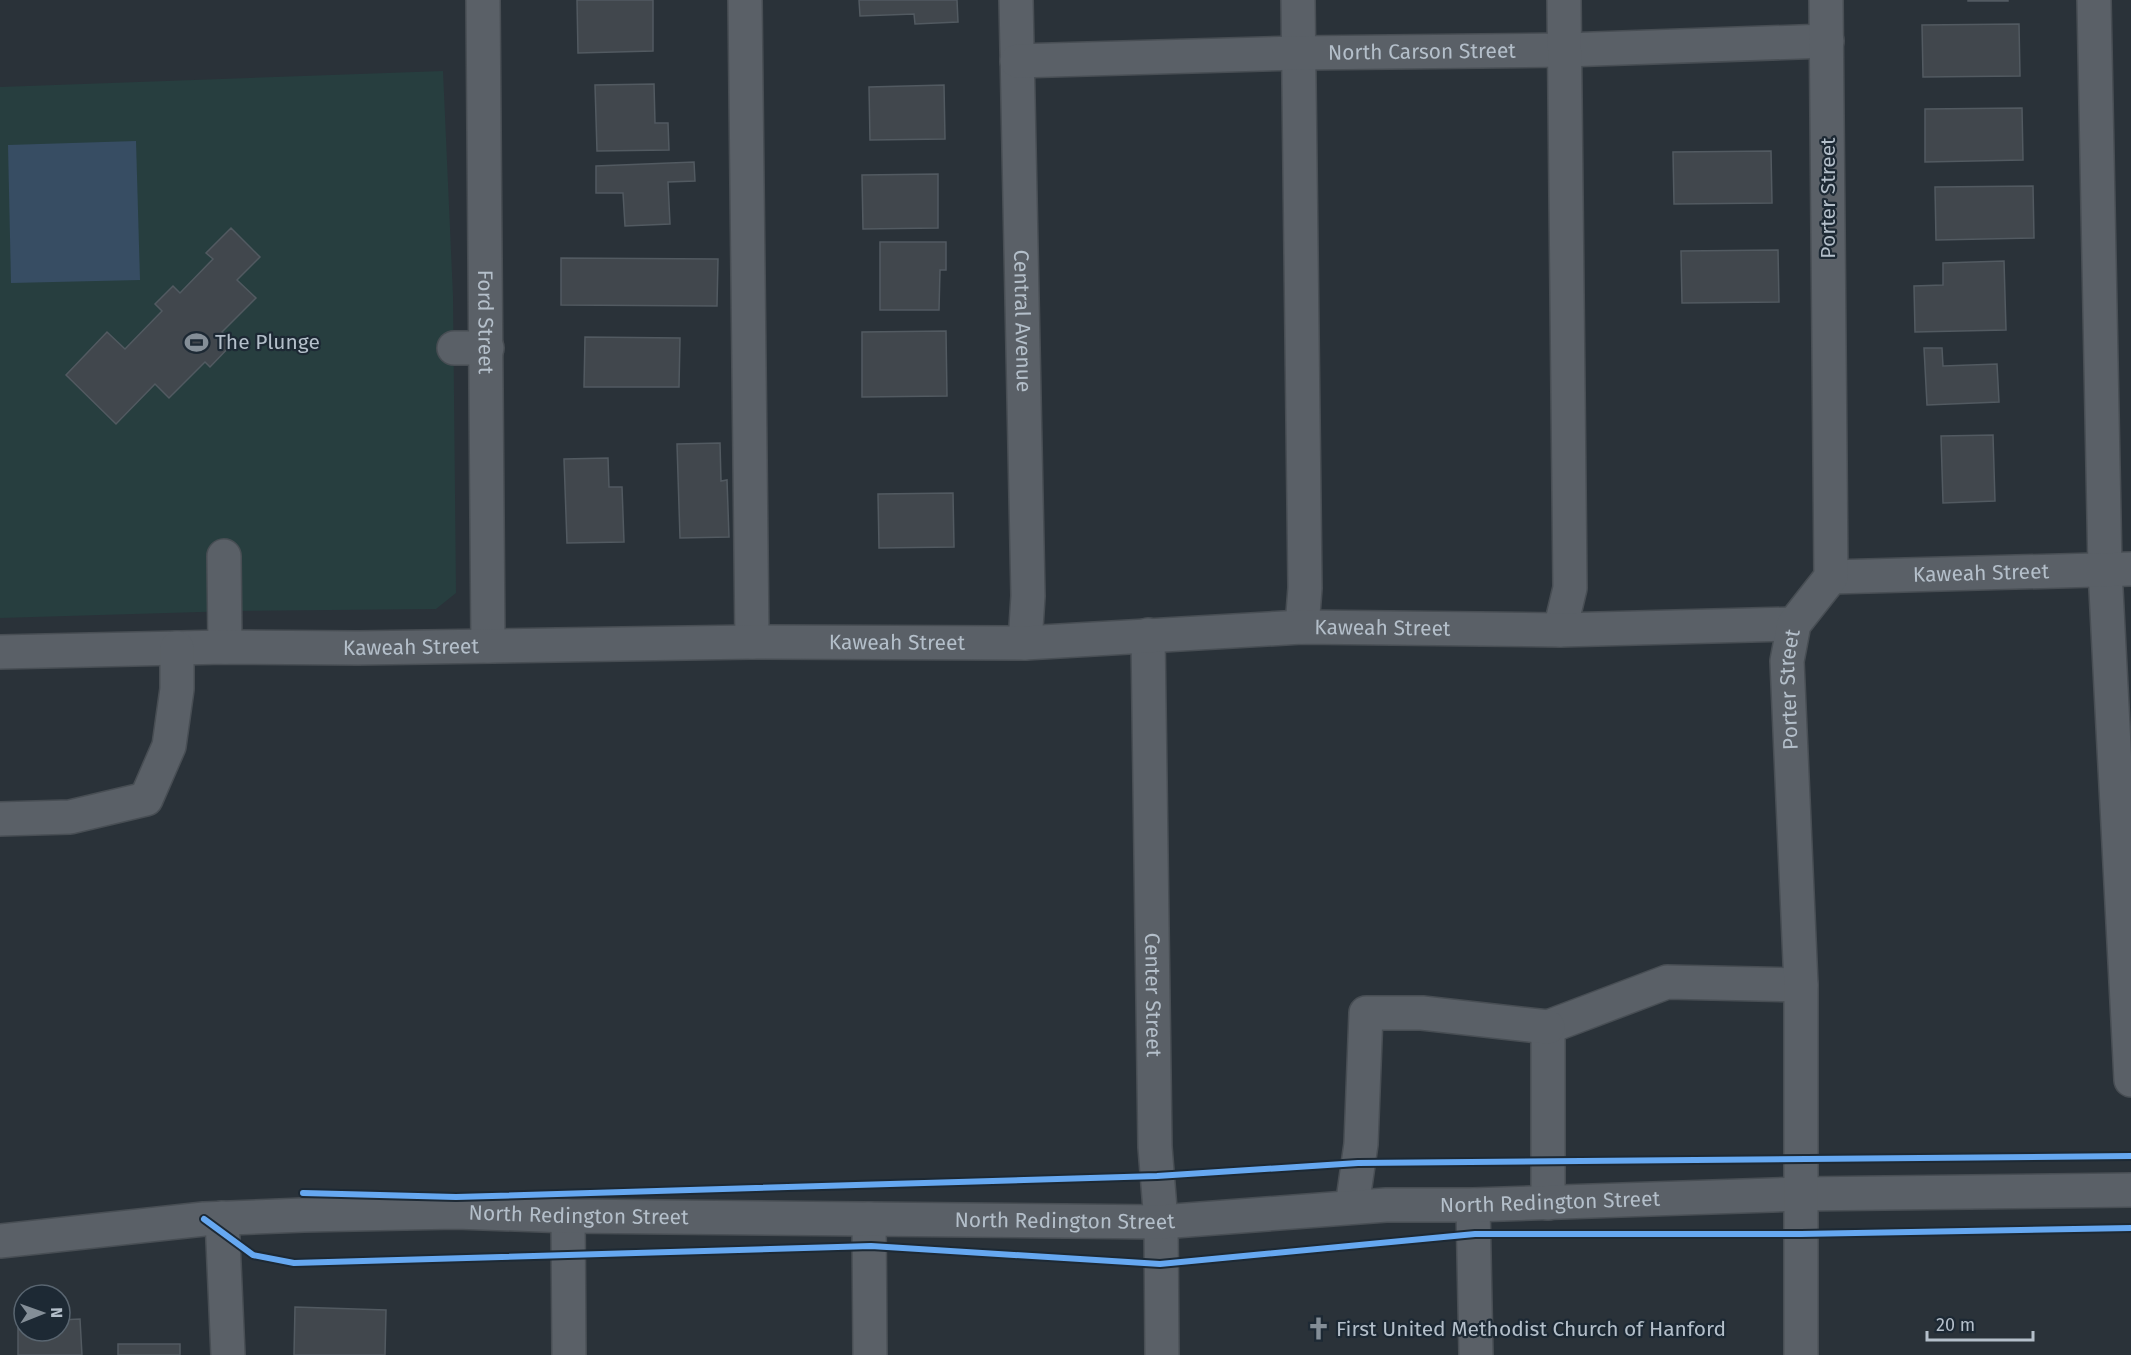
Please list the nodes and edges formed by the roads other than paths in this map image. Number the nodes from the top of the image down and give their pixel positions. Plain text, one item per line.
1 (483, 0) edge
2 (745, 0) edge
3 (1016, 0) edge
4 (1298, 0) edge
5 (1564, 0) edge
6 (1826, 0) edge
7 (2094, 0) edge
8 (1827, 41) junction
9 (1565, 50) junction
10 (1299, 53) junction
11 (1017, 61) junction
12 (454, 348) dead end
13 (487, 348) junction
14 (224, 556) dead end
15 (2118, 569) edge
16 (1831, 577) junction
17 (1794, 624) junction
18 (1302, 627) junction
19 (1560, 630) junction
20 (1148, 635) junction
21 (752, 642) junction
22 (1025, 643) junction
23 (488, 646) junction
24 (225, 647) junction
25 (177, 648) junction
26 (0, 652) edge
27 (0, 819) edge
28 (1801, 985) junction
29 (1548, 1026) junction
30 (2131, 1080) edge
31 (2131, 1190) edge
32 (1800, 1194) junction
33 (1548, 1203) junction
34 (1473, 1205) junction
35 (1352, 1207) junction
36 (568, 1216) junction
37 (222, 1218) junction
38 (869, 1219) junction
39 (1161, 1222) junction
40 (0, 1241) edge
41 (228, 1355) edge
42 (569, 1355) edge
43 (870, 1355) edge
44 (1162, 1355) edge
45 (1476, 1355) edge
46 (1801, 1355) edge

1 - 13 street, Ford Street
2 - 21 street
3 - 11 street, Central Avenue
4 - 10 street
5 - 9 street
6 - 8 street, Porter Street
7 - 15 street
8 - 9 street, North Carson Street
8 - 16 street, Porter Street
9 - 10 street, North Carson Street
9 - 19 street
10 - 11 street, North Carson Street
10 - 18 street
11 - 22 street, Central Avenue
12 - 13 street
13 - 23 street, Ford Street
14 - 24 street
15 - 16 street, Kaweah Street
15 - 30 street
16 - 17 street, Porter Street
17 - 19 street, Kaweah Street
17 - 28 street, Porter Street
18 - 19 street, Kaweah Street
18 - 20 street, Kaweah Street
20 - 22 street, Kaweah Street
20 - 39 street, Center Street
21 - 22 street, Kaweah Street
21 - 23 street, Kaweah Street
23 - 24 street, Kaweah Street
24 - 25 street, Kaweah Street
25 - 26 street, Kaweah Street
25 - 27 street
28 - 29 street
28 - 32 street, Porter Street
29 - 33 street
29 - 35 street
31 - 32 street, North Redington Street
32 - 33 street, North Redington Street
32 - 46 street, Porter Street
33 - 34 street, North Redington Street
34 - 35 street, North Redington Street
34 - 45 street
35 - 39 street, North Redington Street
36 - 37 street, North Redington Street
36 - 38 street, North Redington Street
36 - 42 street
37 - 40 street, North Redington Street
37 - 41 street
38 - 39 street, North Redington Street
38 - 43 street
39 - 44 street, Center Street

